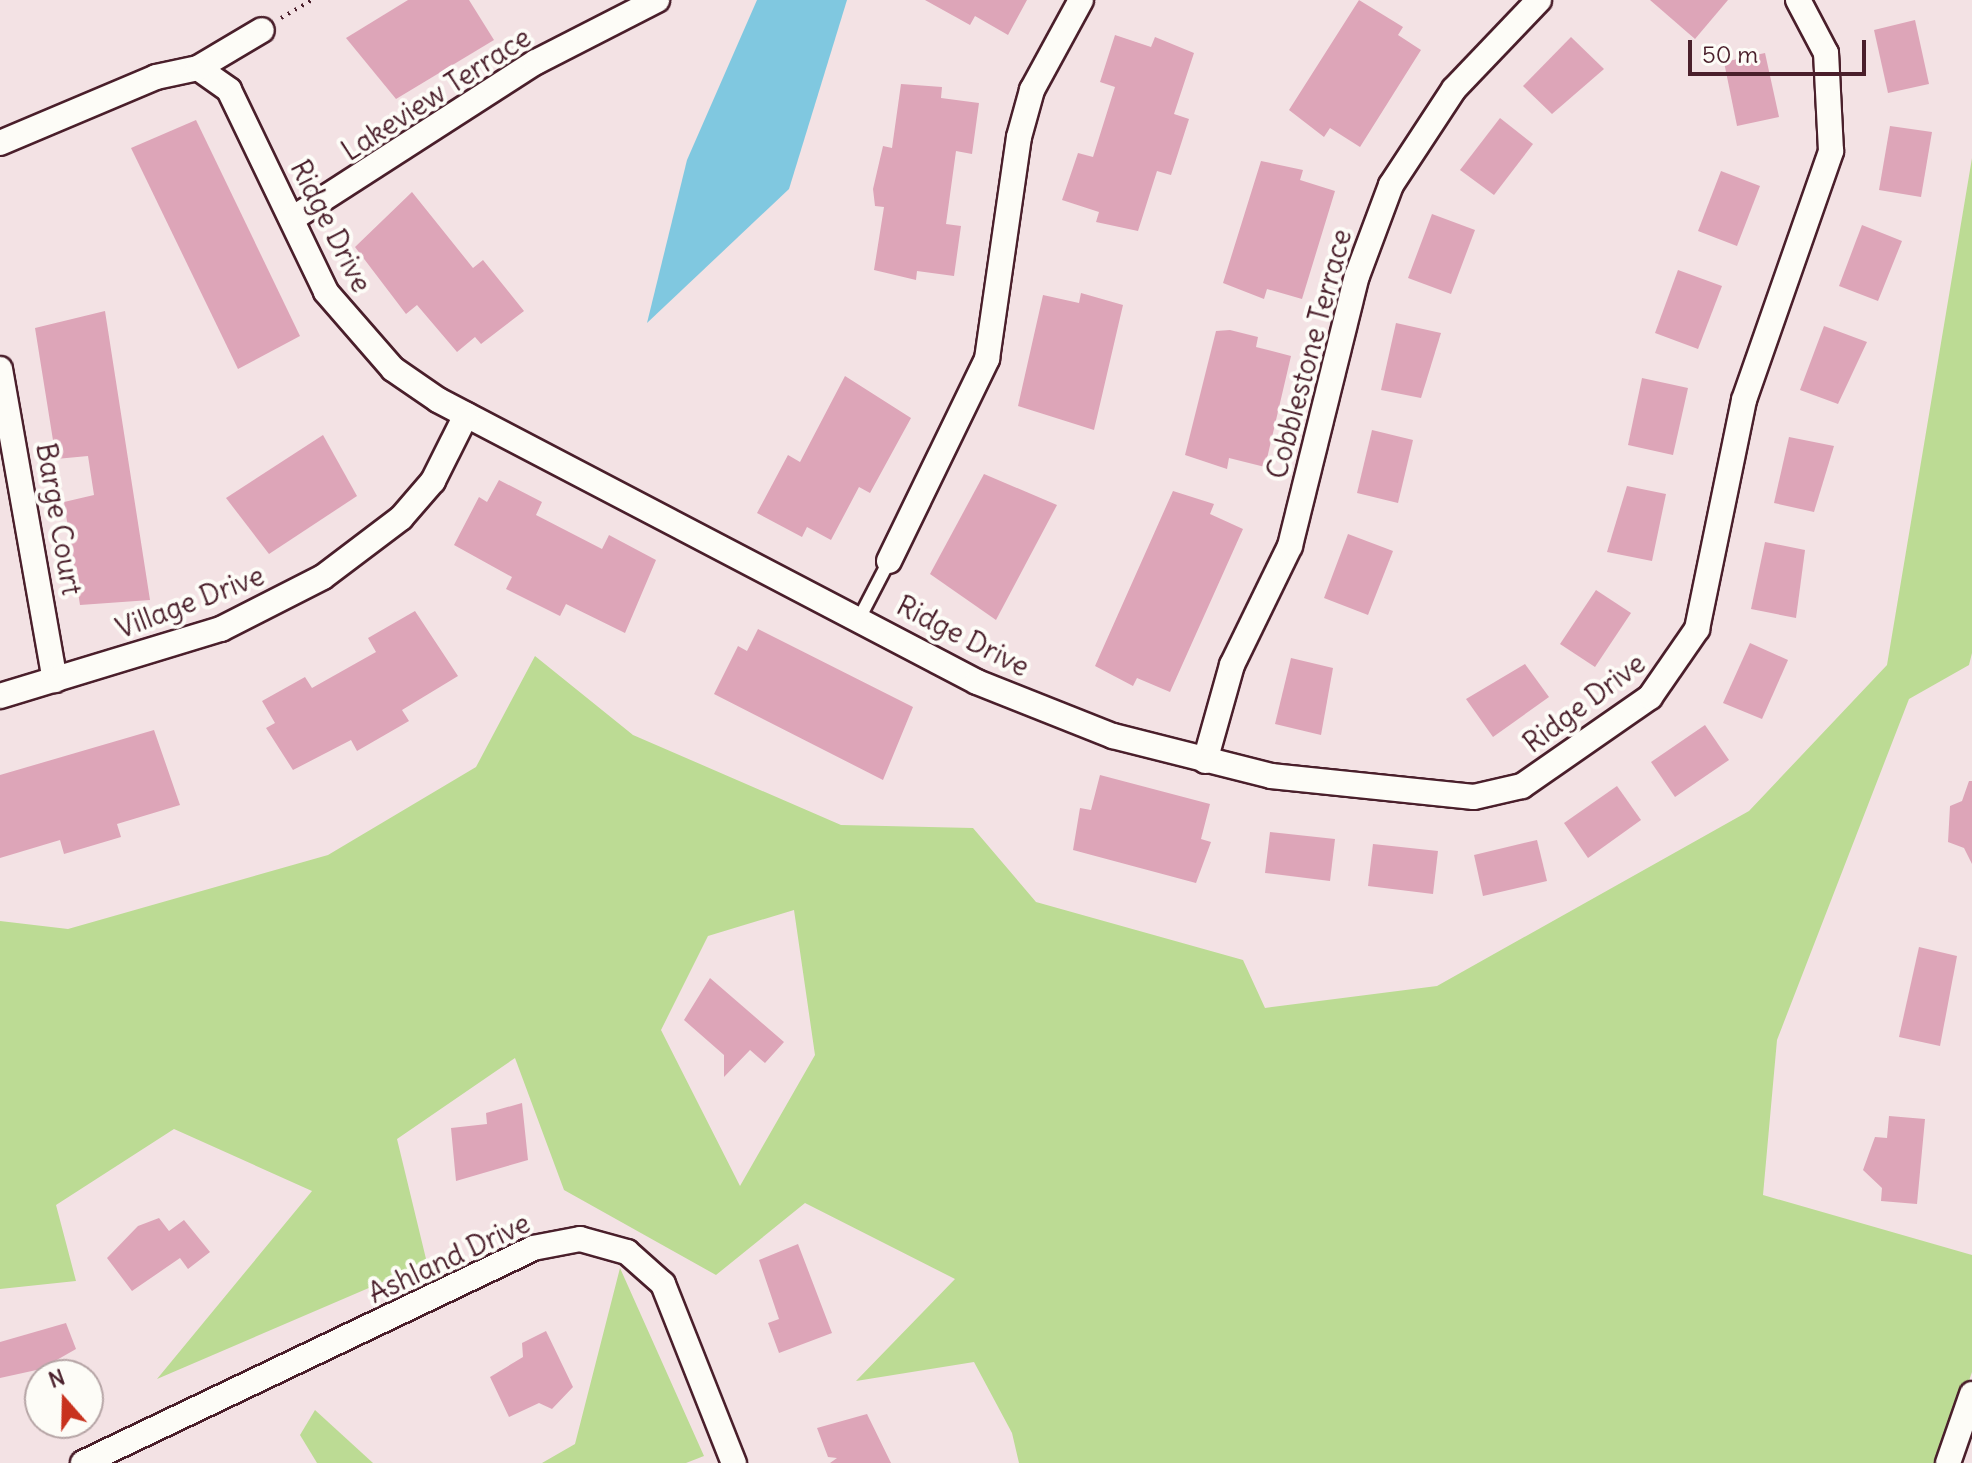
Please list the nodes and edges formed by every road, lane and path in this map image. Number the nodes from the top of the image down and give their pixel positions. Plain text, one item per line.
1 (312, 0) edge
2 (657, 0) edge
3 (1081, 0) edge
4 (1539, 0) edge
5 (1798, 0) edge
6 (262, 30) joint
7 (198, 68) junction
8 (0, 143) edge
9 (292, 219) junction
10 (0, 369) edge
11 (466, 415) junction
12 (889, 561) joint
13 (860, 617) junction
14 (55, 680) junction
15 (0, 696) edge
16 (1205, 761) junction
17 (1972, 1394) edge
18 (83, 1463) edge
19 (734, 1463) edge
20 (1948, 1463) edge

1 - 6 path
2 - 9 street, Lakeview Terrace
3 - 12 street, Ridge Drive
4 - 16 street, Cobblestone Terrace
5 - 16 street, Ridge Drive
6 - 7 street
7 - 8 street
7 - 9 street, Ridge Drive
9 - 11 street, Ridge Drive
10 - 14 street, Barge Court
11 - 13 street, Ridge Drive
11 - 14 street, Village Drive
12 - 13 lane, Ridge Drive
13 - 16 street, Ridge Drive
14 - 15 street, Village Drive
17 - 20 street
18 - 19 street, Ashland Drive

